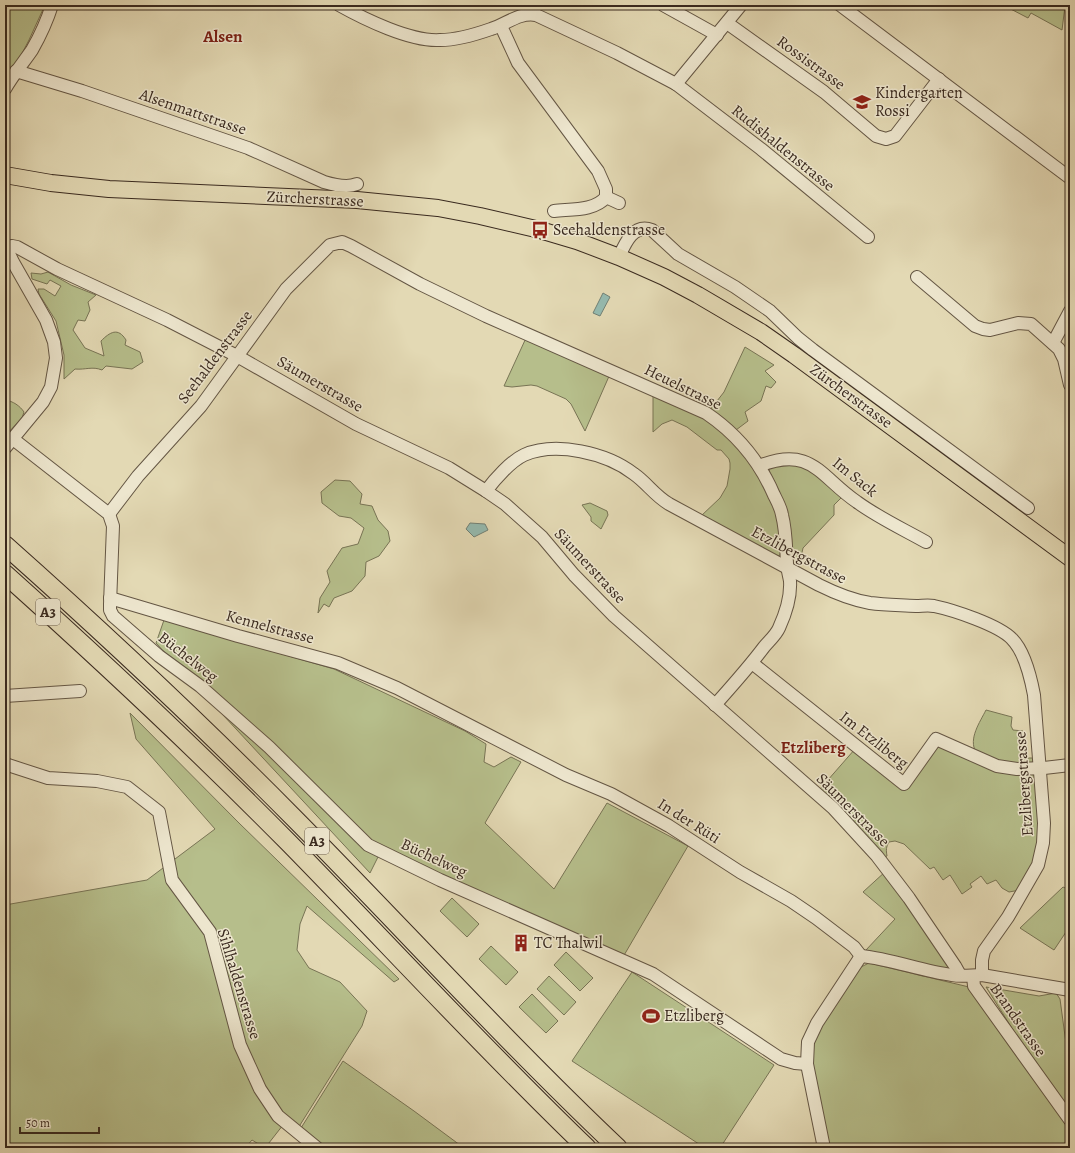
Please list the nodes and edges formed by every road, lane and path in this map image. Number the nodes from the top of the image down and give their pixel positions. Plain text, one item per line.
1 (52, 5) edge
2 (339, 5) edge
3 (663, 5) edge
4 (741, 5) edge
5 (840, 5) edge
6 (727, 23) junction
7 (501, 26) junction
8 (717, 35) junction
9 (16, 71) junction
10 (939, 79) junction
11 (676, 84) junction
12 (5, 88) edge
13 (5, 175) edge
14 (1070, 178) edge
15 (357, 184) dead end
16 (606, 197) junction
17 (619, 203) dead end
18 (554, 210) dead end
19 (868, 238) dead end
20 (6, 247) edge
21 (358, 250) joint
22 (619, 257) junction
23 (917, 277) dead end
24 (1070, 311) edge
25 (1053, 343) junction
26 (237, 356) junction
27 (1070, 385) edge
28 (9, 443) edge
29 (759, 466) junction
30 (486, 491) junction
31 (1028, 508) dead end
32 (109, 514) junction
33 (926, 542) dead end
34 (5, 545) edge
35 (1070, 558) edge
36 (787, 568) junction
37 (5, 574) edge
38 (110, 598) junction
39 (752, 663) junction
40 (80, 691) dead end
41 (5, 696) edge
42 (716, 705) junction
43 (487, 735) joint
44 (5, 764) edge
45 (1070, 765) edge
46 (1039, 768) junction
47 (861, 956) junction
48 (972, 975) junction
49 (1070, 990) edge
50 (807, 1064) junction
51 (1070, 1120) edge
52 (317, 1148) edge
53 (587, 1148) edge
54 (618, 1148) edge
55 (824, 1148) edge

1 - 9 street
2 - 7 street
3 - 8 street
4 - 6 street
5 - 10 street
6 - 8 street
6 - 10 street, Rossistrasse
7 - 11 street
7 - 16 street
8 - 11 street
9 - 12 street
9 - 15 street, Alsenmattstrasse
10 - 14 street
11 - 19 street, Rudishaldenstrasse
13 - 22 main road, Zürcherstrasse
16 - 17 street
16 - 18 street
20 - 26 street, Säumerstrasse
20 - 28 street
21 - 26 street, Seehaldenstrasse
21 - 29 street, Heuelstrasse
22 - 31 street, Zürcherstrasse
22 - 35 main road, Zürcherstrasse
23 - 25 street
24 - 25 street
25 - 27 street
26 - 30 street, Säumerstrasse
26 - 32 street, Seehaldenstrasse
28 - 32 street
29 - 33 street, Im Sack
29 - 36 street, Heuelstrasse
30 - 36 street, Etzlibergstrasse
30 - 42 street, Säumerstrasse
32 - 38 street
34 - 54 highway, A3
36 - 39 street, Heuelstrasse
36 - 46 street, Etzlibergstrasse
37 - 53 highway, A3
38 - 43 street, Kennelstrasse
38 - 50 street, Büchelweg
39 - 42 street, Heuelstrasse
39 - 46 street, Im Etzliberg
40 - 41 street
42 - 48 street, Säumerstrasse
43 - 47 street, In der Rüti
44 - 52 street, Sihlhaldenstrasse
45 - 46 street
46 - 48 street, Etzlibergstrasse
47 - 48 street
47 - 50 street
48 - 49 street
48 - 51 street, Brandstrasse
50 - 55 street

